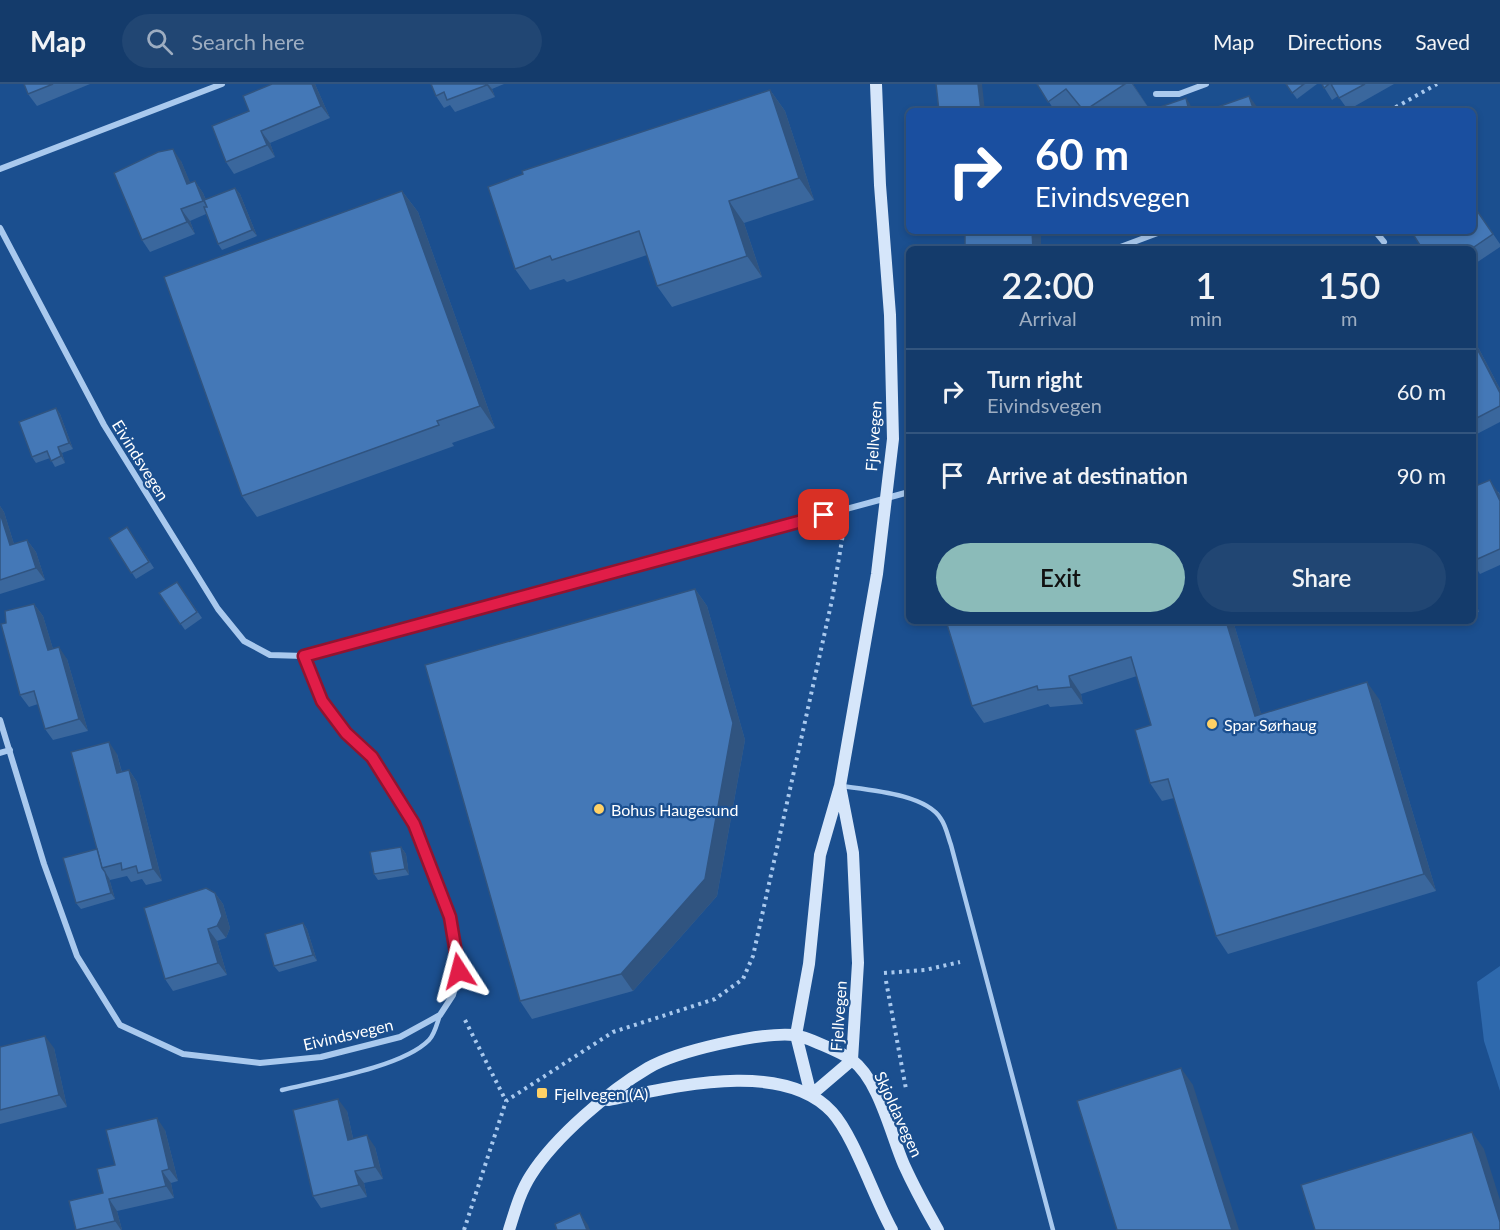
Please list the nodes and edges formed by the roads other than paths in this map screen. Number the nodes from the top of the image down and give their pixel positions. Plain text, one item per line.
1 (222, 84) edge
2 (876, 84) edge
3 (1206, 84) edge
4 (1156, 94) dead end
5 (0, 169) edge
6 (0, 228) edge
7 (1155, 234) edge
8 (1378, 234) edge
9 (1384, 242) dead end
10 (1123, 246) edge
11 (906, 493) edge
12 (885, 499) junction
13 (304, 656) junction
14 (0, 720) edge
15 (10, 750) junction
16 (0, 753) edge
17 (840, 786) junction
18 (440, 1015) junction
19 (796, 1035) junction
20 (852, 1060) junction
21 (282, 1090) dead end
22 (811, 1095) junction
23 (604, 1101) junction
24 (509, 1230) edge
25 (892, 1230) edge
26 (938, 1230) edge
27 (1053, 1230) edge

1 - 5 street
2 - 12 main road, Fjellvegen
3 - 4 street
6 - 13 street, Eivindsvegen
7 - 10 street
8 - 9 street
11 - 12 street, Eivindsvegen
12 - 13 street, Eivindsvegen
12 - 17 main road, Fjellvegen
13 - 18 street, Eivindsvegen
14 - 15 street, Eivindsvegen
15 - 16 street
15 - 18 street, Eivindsvegen
17 - 19 main road, Fjellvegen
17 - 20 main road, Fjellvegen
17 - 27 lane
18 - 21 lane
19 - 20 main road, Skjoldavegen
19 - 22 main road, Fjellvegen
19 - 23 main road, Skjoldavegen
20 - 22 main road, Fjellvegen
20 - 26 main road, Skjoldavegen
22 - 23 main road
22 - 25 main road
23 - 24 main road, Skjoldavegen

